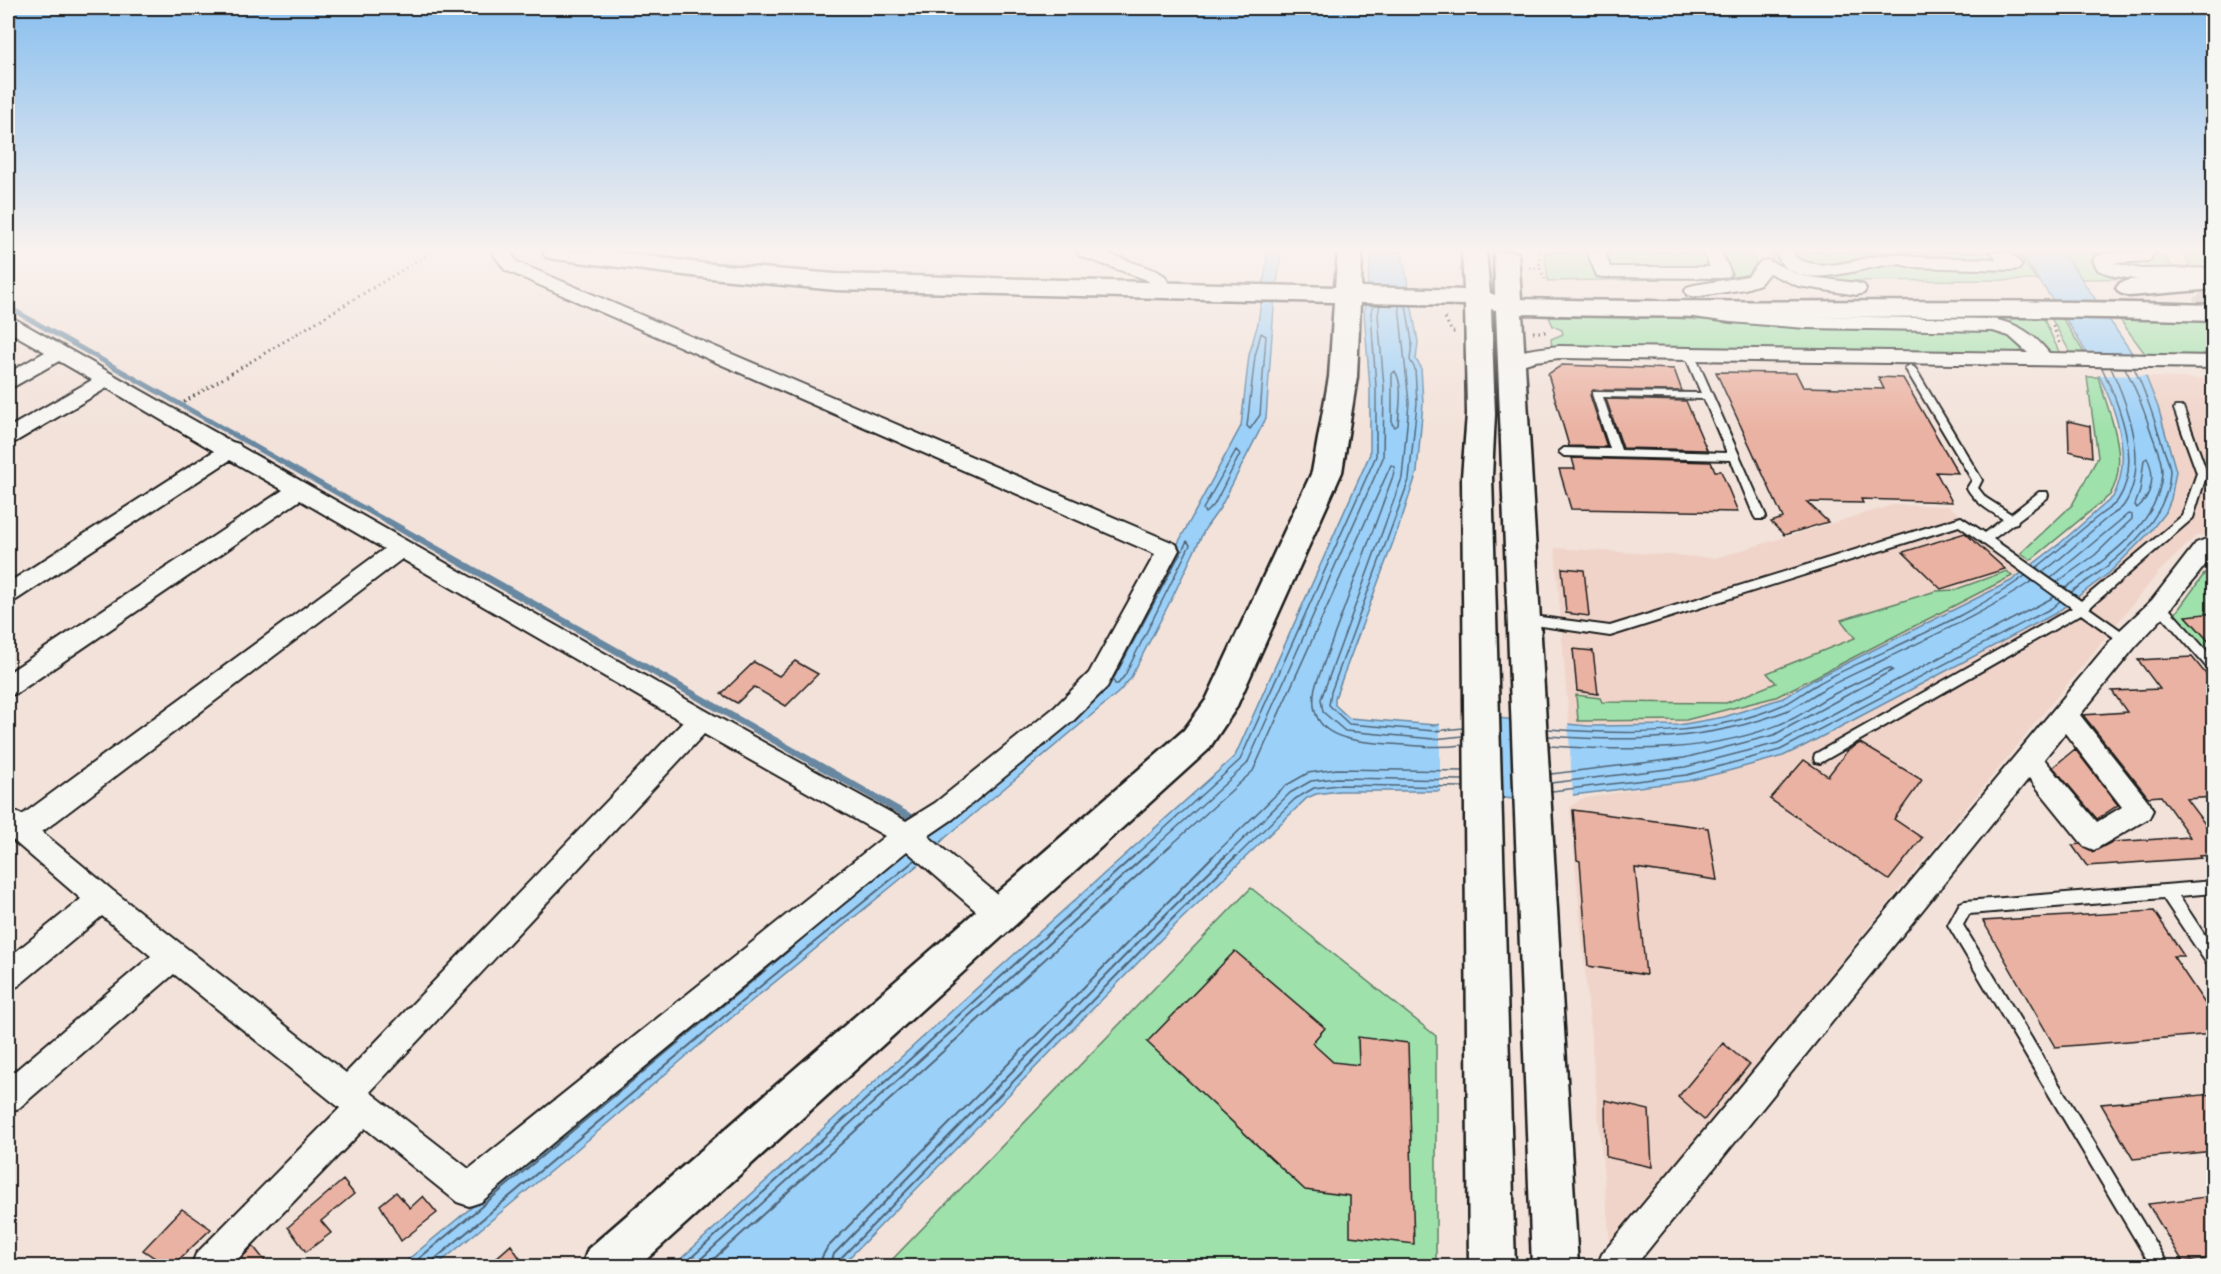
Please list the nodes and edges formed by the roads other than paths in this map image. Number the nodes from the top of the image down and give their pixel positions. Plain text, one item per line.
1 (616, 311) edge
2 (1353, 311) edge
3 (1478, 311) edge
4 (1510, 311) edge
5 (1689, 311) edge
6 (1857, 311) edge
7 (2079, 311) edge
8 (2173, 311) edge
9 (2214, 313) edge
10 (8, 323) edge
11 (60, 352) junction
12 (1691, 359) junction
13 (2043, 359) junction
14 (2078, 361) junction
15 (1512, 362) junction
16 (1552, 362) dead end
17 (2214, 362) edge
18 (2148, 366) junction
19 (1910, 368) junction
20 (2214, 373) edge
21 (108, 379) junction
22 (8, 381) edge
23 (1708, 396) junction
24 (2179, 409) dead end
25 (8, 436) edge
26 (232, 449) junction
27 (1564, 452) dead end
28 (1617, 453) junction
29 (1734, 457) junction
30 (300, 489) junction
31 (2043, 495) dead end
32 (1760, 516) dead end
33 (2013, 520) junction
34 (1985, 539) junction
35 (2214, 544) edge
36 (401, 548) junction
37 (8, 594) edge
38 (2160, 606) junction
39 (2079, 607) junction
40 (1524, 620) junction
41 (2126, 640) junction
42 (2214, 668) edge
43 (8, 686) edge
44 (2065, 715) junction
45 (700, 720) junction
46 (1820, 758) dead end
47 (2029, 759) junction
48 (11, 823) edge
49 (919, 835) junction
50 (2214, 887) edge
51 (2167, 891) junction
52 (102, 899) junction
53 (1001, 915) junction
54 (173, 956) junction
55 (2214, 962) edge
56 (11, 968) edge
57 (8, 1096) edge
58 (355, 1101) junction
59 (208, 1266) edge
60 (606, 1266) edge
61 (1492, 1266) edge
62 (1555, 1266) edge
63 (1614, 1266) edge
64 (2160, 1266) edge

1 - 49 street
2 - 53 street
3 - 61 street
4 - 15 street
5 - 13 street
6 - 7 street
8 - 9 street
10 - 11 street
11 - 21 street
11 - 22 street
12 - 13 street
12 - 15 street
12 - 16 street
12 - 19 street
12 - 23 lane
13 - 14 street
14 - 18 street
14 - 19 street
15 - 40 street
17 - 18 street
18 - 20 street
19 - 33 lane
21 - 25 street
21 - 26 street
23 - 28 lane
23 - 29 lane
24 - 39 lane
26 - 30 street
26 - 37 street
27 - 28 lane
28 - 29 lane
29 - 32 lane
30 - 36 street
30 - 43 street
31 - 33 lane
33 - 34 lane
34 - 39 lane
34 - 40 lane
35 - 38 street
36 - 45 street
36 - 48 street
38 - 41 street
38 - 42 lane
39 - 41 lane
39 - 46 lane
40 - 62 street
41 - 44 street
44 - 47 street
44 - 47 street
45 - 49 street
45 - 58 street
47 - 63 street
48 - 52 street
49 - 53 street
49 - 58 street
50 - 51 lane
51 - 55 lane
51 - 64 lane
52 - 54 street
52 - 56 street
53 - 60 street
54 - 57 street
54 - 58 street
58 - 59 street

